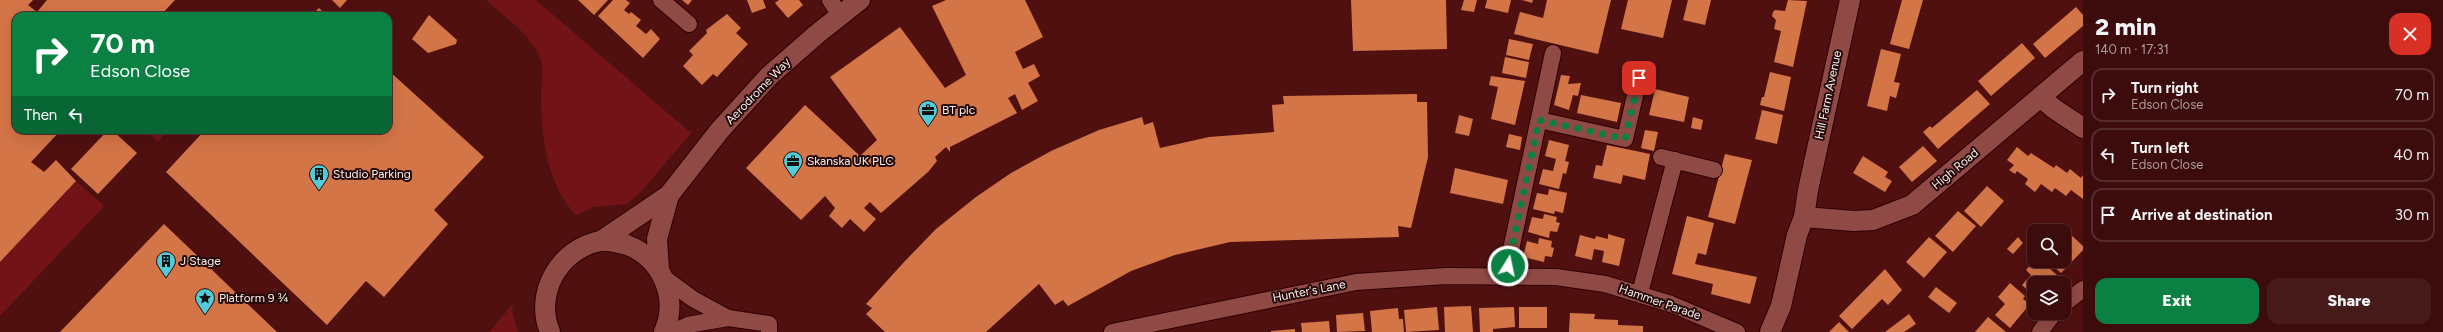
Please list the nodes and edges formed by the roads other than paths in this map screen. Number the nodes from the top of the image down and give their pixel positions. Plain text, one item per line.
1 (661, 0) edge
2 (860, 0) edge
3 (1850, 0) edge
4 (835, 8) edge
5 (688, 24) dead end
6 (1553, 53) dead end
7 (2083, 61) edge
8 (1639, 78) dead end
9 (2041, 97) junction
10 (1539, 120) junction
11 (2083, 128) edge
12 (1714, 170) dead end
13 (670, 195) junction
14 (1804, 217) junction
15 (601, 241) junction
16 (661, 274) junction
17 (1509, 276) junction
18 (2083, 289) edge
19 (1640, 293) junction
20 (2071, 298) edge
21 (728, 318) junction
22 (2049, 320) edge
23 (769, 328) edge
24 (1135, 330) edge
25 (550, 332) edge
26 (664, 332) edge
27 (672, 332) edge
28 (1112, 332) edge
29 (1737, 332) edge
30 (1770, 332) edge
31 (2040, 332) edge

1 - 5 street
2 - 4 street, Aerodrome Way
3 - 14 street, Hill Farm Avenue
4 - 13 street, Aerodrome Way
6 - 10 street
7 - 9 street, High Road
8 - 10 street
9 - 11 street
9 - 14 street, High Road
10 - 17 street
12 - 19 street
13 - 15 street, Aerodrome Way
13 - 16 street, Aerodrome Way
14 - 30 street
15 - 16 street
15 - 25 street
16 - 21 street
16 - 26 street
17 - 19 street, Hammer Parade
17 - 24 street, Hunter's Lane
18 - 20 street
19 - 29 street, Hammer Parade
21 - 23 street
21 - 27 street
22 - 31 street
24 - 28 street, Hunter's Lane

